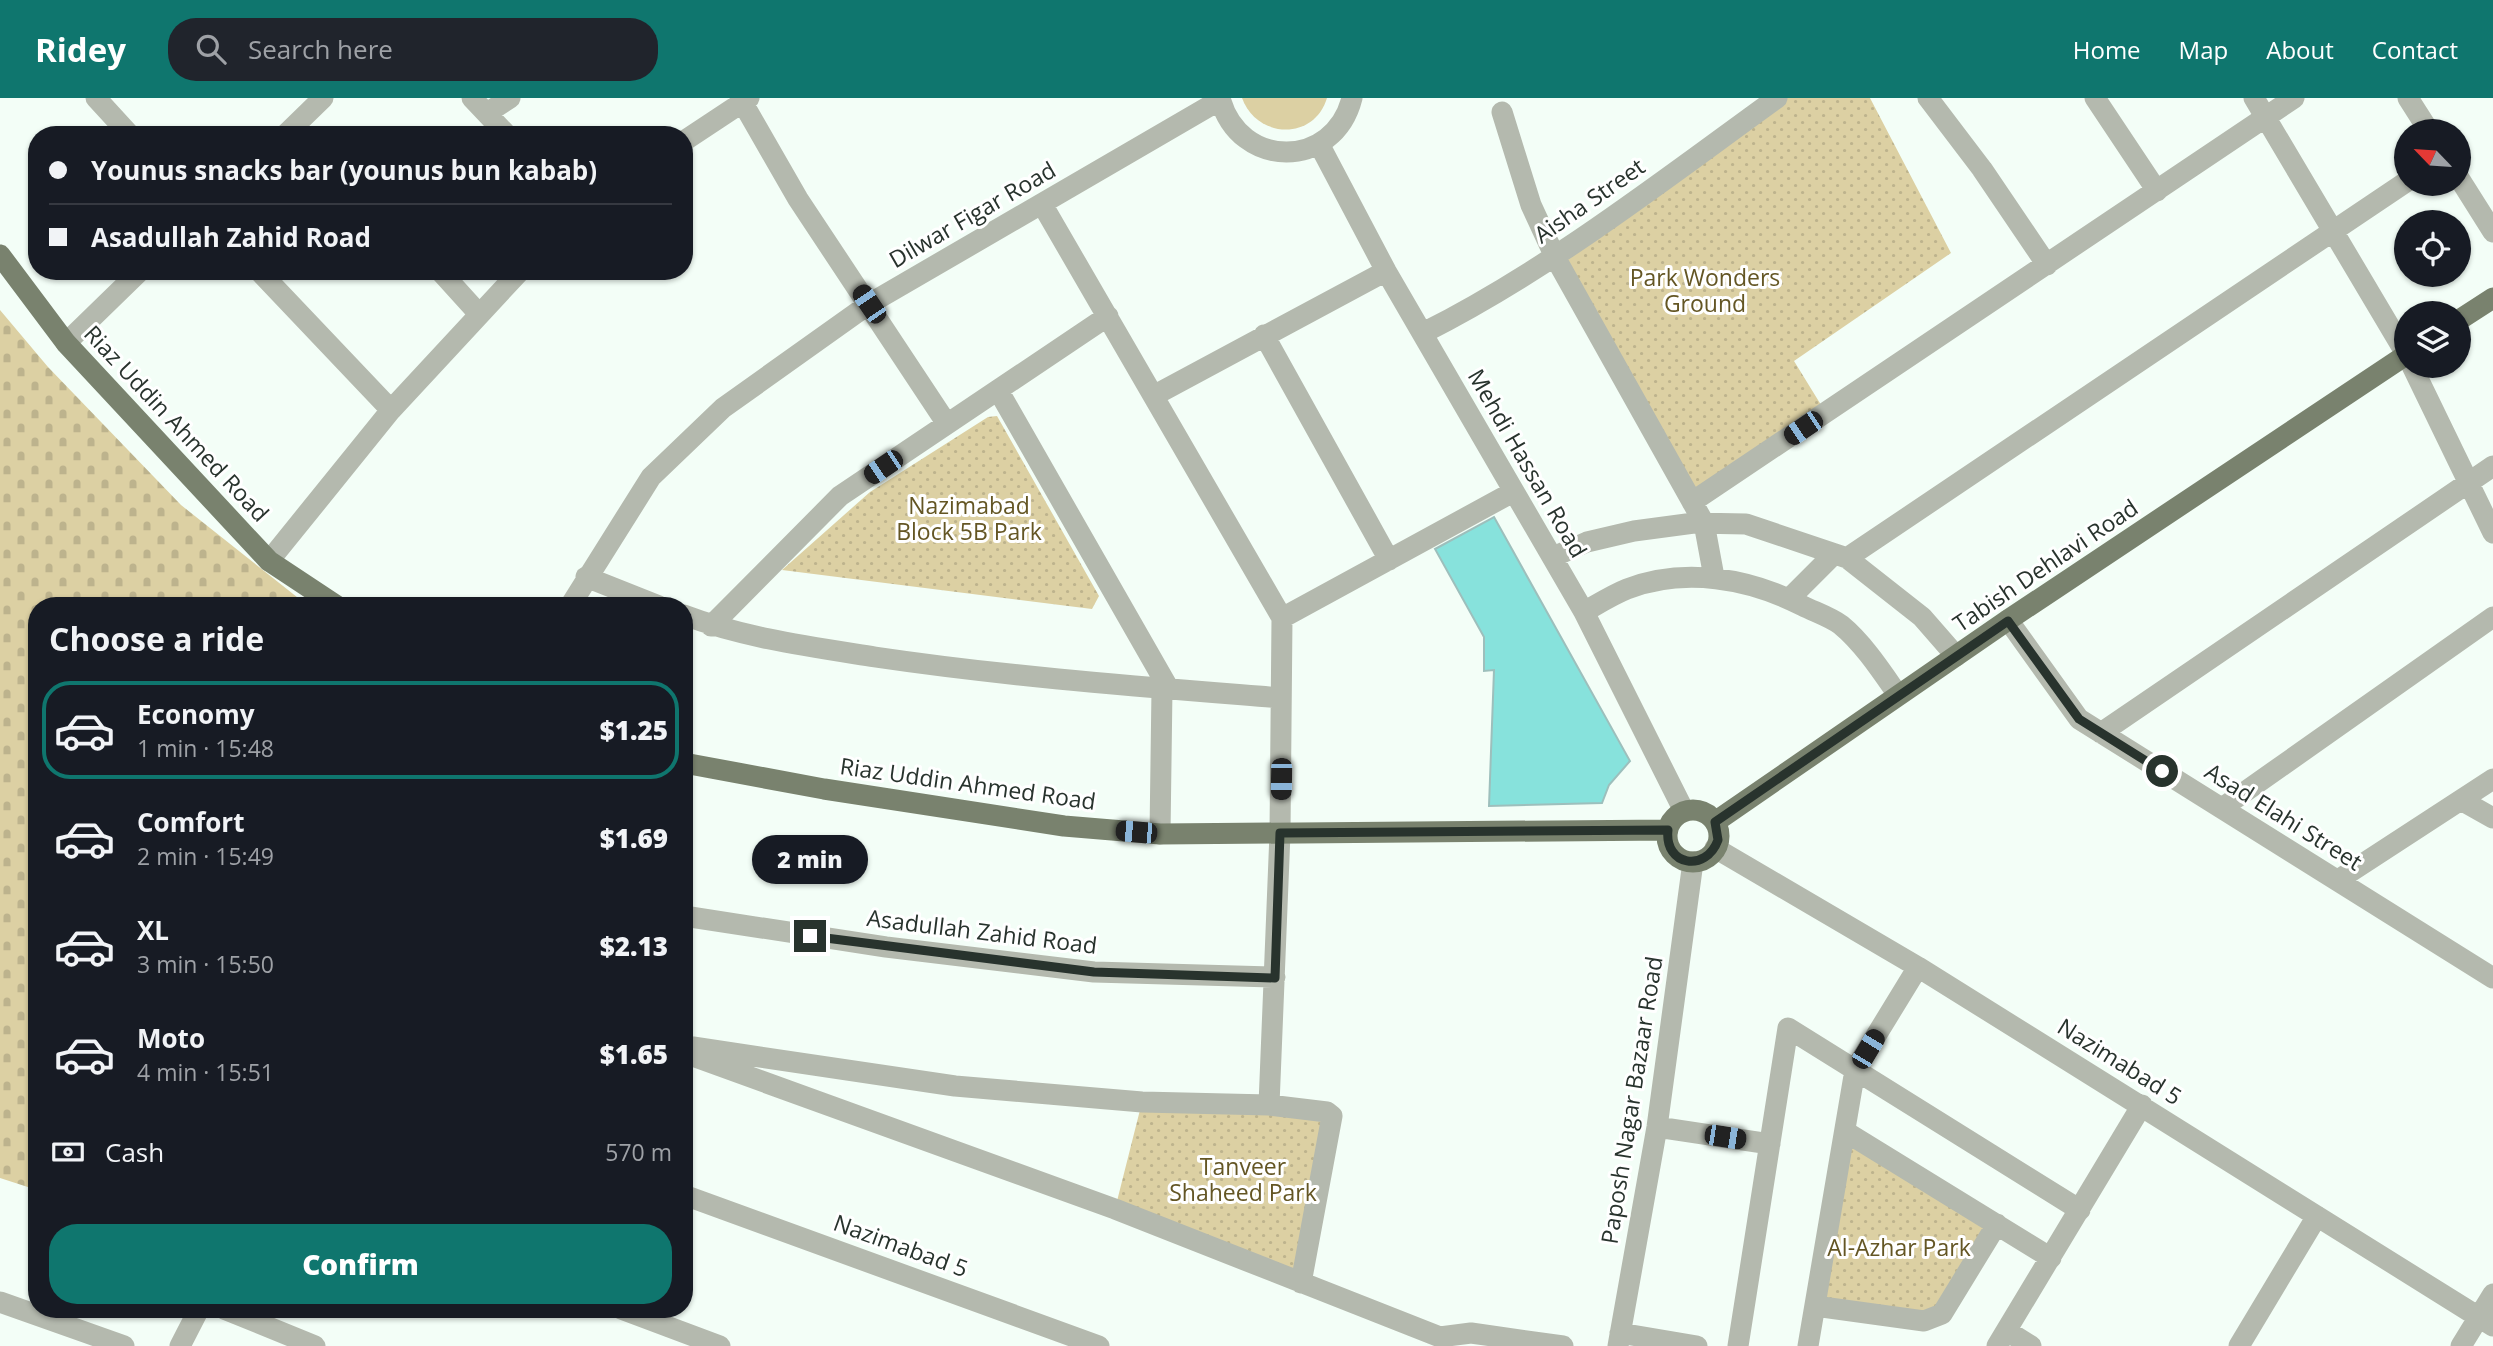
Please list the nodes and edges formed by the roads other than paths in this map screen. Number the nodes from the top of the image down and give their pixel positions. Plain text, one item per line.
1 (96, 98) edge
2 (323, 98) edge
3 (510, 98) edge
4 (1352, 98) edge
5 (1777, 98) edge
6 (1928, 98) edge
7 (2095, 98) edge
8 (2254, 98) edge
9 (2294, 98) edge
10 (2407, 98) edge
11 (744, 99) edge
12 (1220, 99) edge
13 (479, 106) edge
14 (1502, 112) dead end
15 (2266, 116) junction
16 (2421, 119) edge
17 (122, 126) edge
18 (309, 126) edge
19 (498, 126) edge
20 (693, 135) edge
21 (1319, 144) junction
22 (2394, 190) edge
23 (2157, 191) junction
24 (2470, 196) edge
25 (1042, 204) junction
26 (2334, 230) junction
27 (2493, 232) edge
28 (0, 255) edge
29 (1555, 257) junction
30 (2048, 265) junction
31 (1386, 271) junction
32 (131, 280) edge
33 (268, 280) edge
34 (448, 280) edge
35 (511, 280) edge
36 (2493, 298) edge
37 (869, 304) junction
38 (2471, 312) edge
39 (479, 314) junction
40 (1108, 316) junction
41 (1423, 333) junction
42 (2394, 334) edge
43 (1264, 335) junction
44 (66, 343) junction
45 (2394, 363) edge
46 (2418, 378) edge
47 (998, 390) junction
48 (1155, 395) junction
49 (391, 410) junction
50 (947, 424) junction
51 (2493, 466) edge
52 (2468, 482) junction
53 (1513, 492) junction
54 (1692, 502) junction
55 (1704, 523) junction
56 (2493, 533) edge
57 (1841, 556) junction
58 (1553, 557) junction
59 (1389, 560) junction
60 (269, 561) junction
61 (586, 577) junction
62 (1714, 577) junction
63 (323, 597) edge
64 (575, 597) edge
65 (636, 597) edge
66 (1789, 598) junction
67 (1584, 611) junction
68 (2493, 617) edge
69 (1282, 618) junction
70 (693, 619) edge
71 (2008, 621) junction
72 (711, 626) junction
73 (1956, 656) junction
74 (1166, 689) junction
75 (1898, 695) junction
76 (1281, 698) junction
77 (2101, 733) junction
78 (693, 764) edge
79 (2493, 779) edge
80 (2461, 800) junction
81 (2222, 808) junction
82 (1684, 811) junction
83 (2493, 818) edge
84 (1715, 822) junction
85 (1668, 830) junction
86 (1280, 833) junction
87 (1160, 834) junction
88 (1715, 848) junction
89 (1693, 862) junction
90 (2338, 880) junction
91 (693, 917) edge
92 (1918, 967) junction
93 (1275, 978) junction
94 (2493, 978) edge
95 (693, 1047) edge
96 (693, 1056) edge
97 (1855, 1070) junction
98 (1269, 1105) junction
99 (2142, 1105) junction
100 (1657, 1127) junction
101 (1846, 1132) junction
102 (1770, 1144) junction
103 (693, 1198) edge
104 (2080, 1210) junction
105 (2317, 1216) junction
106 (1997, 1224) junction
107 (2051, 1258) junction
108 (1301, 1283) junction
109 (2493, 1294) edge
110 (0, 1302) edge
111 (1815, 1306) junction
112 (28, 1312) edge
113 (45, 1318) edge
114 (194, 1318) edge
115 (246, 1318) edge
116 (645, 1318) edge
117 (2486, 1322) edge
118 (1470, 1339) edge
119 (2002, 1339) edge
120 (1619, 1340) edge
121 (124, 1346) edge
122 (180, 1346) edge
123 (315, 1346) edge
124 (720, 1346) edge
125 (1099, 1346) edge
126 (1563, 1346) edge
127 (1697, 1346) edge
128 (1738, 1346) edge
129 (1808, 1346) edge
130 (2031, 1346) edge
131 (2239, 1346) edge
132 (2461, 1346) edge

1 - 17 street
2 - 18 street
3 - 13 street
4 - 21 street
5 - 29 street, Aisha Street
6 - 30 street
7 - 23 street
8 - 15 street
9 - 15 street
10 - 16 street
11 - 20 street
11 - 37 street
12 - 21 street
12 - 25 street, Dilwar Figar Road
13 - 19 street
14 - 29 street
15 - 23 street
15 - 26 street
21 - 31 street, Mehdi Hassan Road
22 - 26 street
23 - 30 street
24 - 27 street
25 - 37 street, Dilwar Figar Road
25 - 40 street
26 - 42 street
26 - 57 street
28 - 44 main road, Riaz Uddin Ahmed Road
29 - 41 street, Aisha Street
29 - 54 street
30 - 54 street
31 - 41 street, Mehdi Hassan Road
31 - 43 street
32 - 44 street
33 - 49 street
34 - 39 street
35 - 39 street
36 - 38 main road
37 - 50 street
37 - 61 street, Dilwar Figar Road
39 - 49 street
40 - 47 street
40 - 48 street
41 - 53 street, Mehdi Hassan Road
43 - 48 street
43 - 59 street
44 - 60 main road, Riaz Uddin Ahmed Road
45 - 71 main road, Tabish Dehlavi Road
46 - 52 street
47 - 50 street
47 - 74 street
48 - 69 street
49 - 60 street
50 - 72 street
51 - 52 street
52 - 56 street
52 - 77 street
53 - 58 street, Mehdi Hassan Road
53 - 59 street
54 - 55 street
55 - 57 street
55 - 58 street
55 - 62 street
57 - 66 street
57 - 73 street
58 - 67 street, Mehdi Hassan Road
59 - 69 street
60 - 63 main road, Riaz Uddin Ahmed Road
61 - 64 street, Dilwar Figar Road
61 - 65 street
62 - 66 street
62 - 67 street
66 - 75 street
67 - 82 street, Mehdi Hassan Road
68 - 81 street
69 - 76 street
70 - 72 street
71 - 73 main road, Tabish Dehlavi Road
71 - 77 street, Asad Elahi Street
72 - 74 street
73 - 75 main road, Tabish Dehlavi Road
74 - 76 street
74 - 87 street
75 - 84 main road, Tabish Dehlavi Road
76 - 86 street
77 - 81 street, Asad Elahi Street
78 - 87 main road, Riaz Uddin Ahmed Road
79 - 80 street
80 - 83 street
80 - 90 street
81 - 90 street, Asad Elahi Street
82 - 84 main road
82 - 85 main road
84 - 88 main road
85 - 86 main road, Riaz Uddin Ahmed Road
85 - 89 main road
86 - 87 main road, Riaz Uddin Ahmed Road
86 - 93 street
88 - 89 main road
88 - 92 street, Nazimabad 5
89 - 100 street, Paposh Nagar Bazaar Road
90 - 94 street, Asad Elahi Street
91 - 93 street, Asadullah Zahid Road
92 - 97 street
92 - 99 street, Nazimabad 5
93 - 98 street
95 - 98 street
96 - 108 street
97 - 101 street
97 - 102 street
97 - 104 street
98 - 108 street
99 - 104 street
99 - 105 street, Nazimabad 5
100 - 102 street
100 - 120 street, Paposh Nagar Bazaar Road
101 - 106 street
101 - 111 street
102 - 128 street
103 - 125 street, Nazimabad 5
104 - 107 street
105 - 117 street, Nazimabad 5
105 - 131 street
106 - 107 street
106 - 111 street
107 - 119 street
108 - 118 street
109 - 117 street
110 - 112 street
111 - 129 street
113 - 121 street
114 - 122 street
115 - 123 street
116 - 124 street
117 - 132 street
118 - 126 street
119 - 130 street
120 - 127 street

